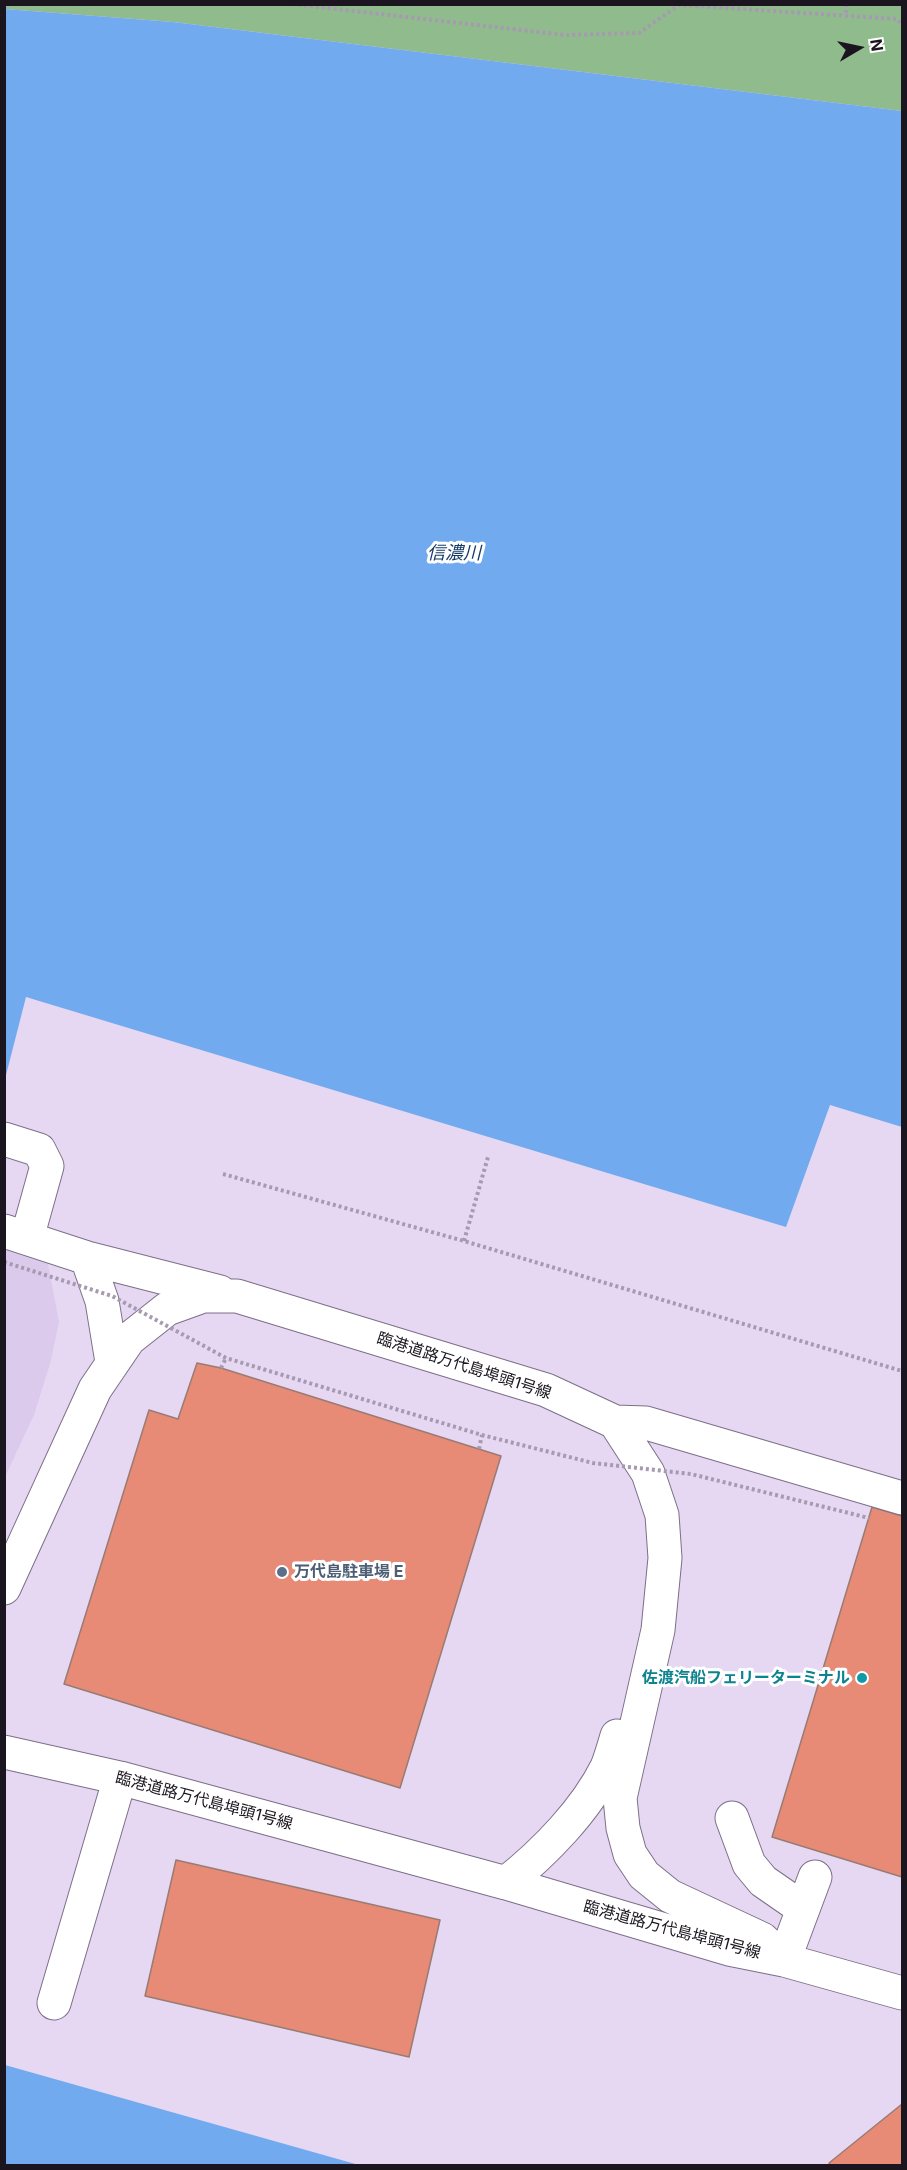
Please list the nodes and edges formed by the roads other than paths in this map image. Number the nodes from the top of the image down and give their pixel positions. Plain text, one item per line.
1 (4, 1139) edge
2 (16, 1234) edge
3 (87, 1258) junction
4 (237, 1296) junction
5 (112, 1362) junction
6 (615, 1422) junction
7 (903, 1498) edge
8 (4, 1588) edge
9 (646, 1675) junction
10 (4, 1741) edge
11 (18, 1755) edge
12 (120, 1778) junction
13 (732, 1818) dead end
14 (815, 1877) dead end
15 (506, 1883) junction
16 (802, 1908) junction
17 (784, 1959) junction
18 (903, 1993) edge
19 (54, 2003) dead end

1 - 2 street
2 - 3 street
3 - 4 street
3 - 5 street
4 - 5 street, 臨港道路万代島埠頭1号線
4 - 6 street, 臨港道路万代島埠頭1号線
5 - 8 street, 臨港道路万代島埠頭1号線
6 - 7 street
6 - 9 street, 臨港道路万代島埠頭1号線
9 - 15 street
9 - 17 street, 臨港道路万代島埠頭1号線
10 - 11 street, 臨港道路万代島埠頭1号線
11 - 12 street, 臨港道路万代島埠頭1号線
12 - 15 street, 臨港道路万代島埠頭1号線
12 - 19 street
13 - 16 street
14 - 16 street
15 - 17 street, 臨港道路万代島埠頭1号線
16 - 17 street
17 - 18 street

